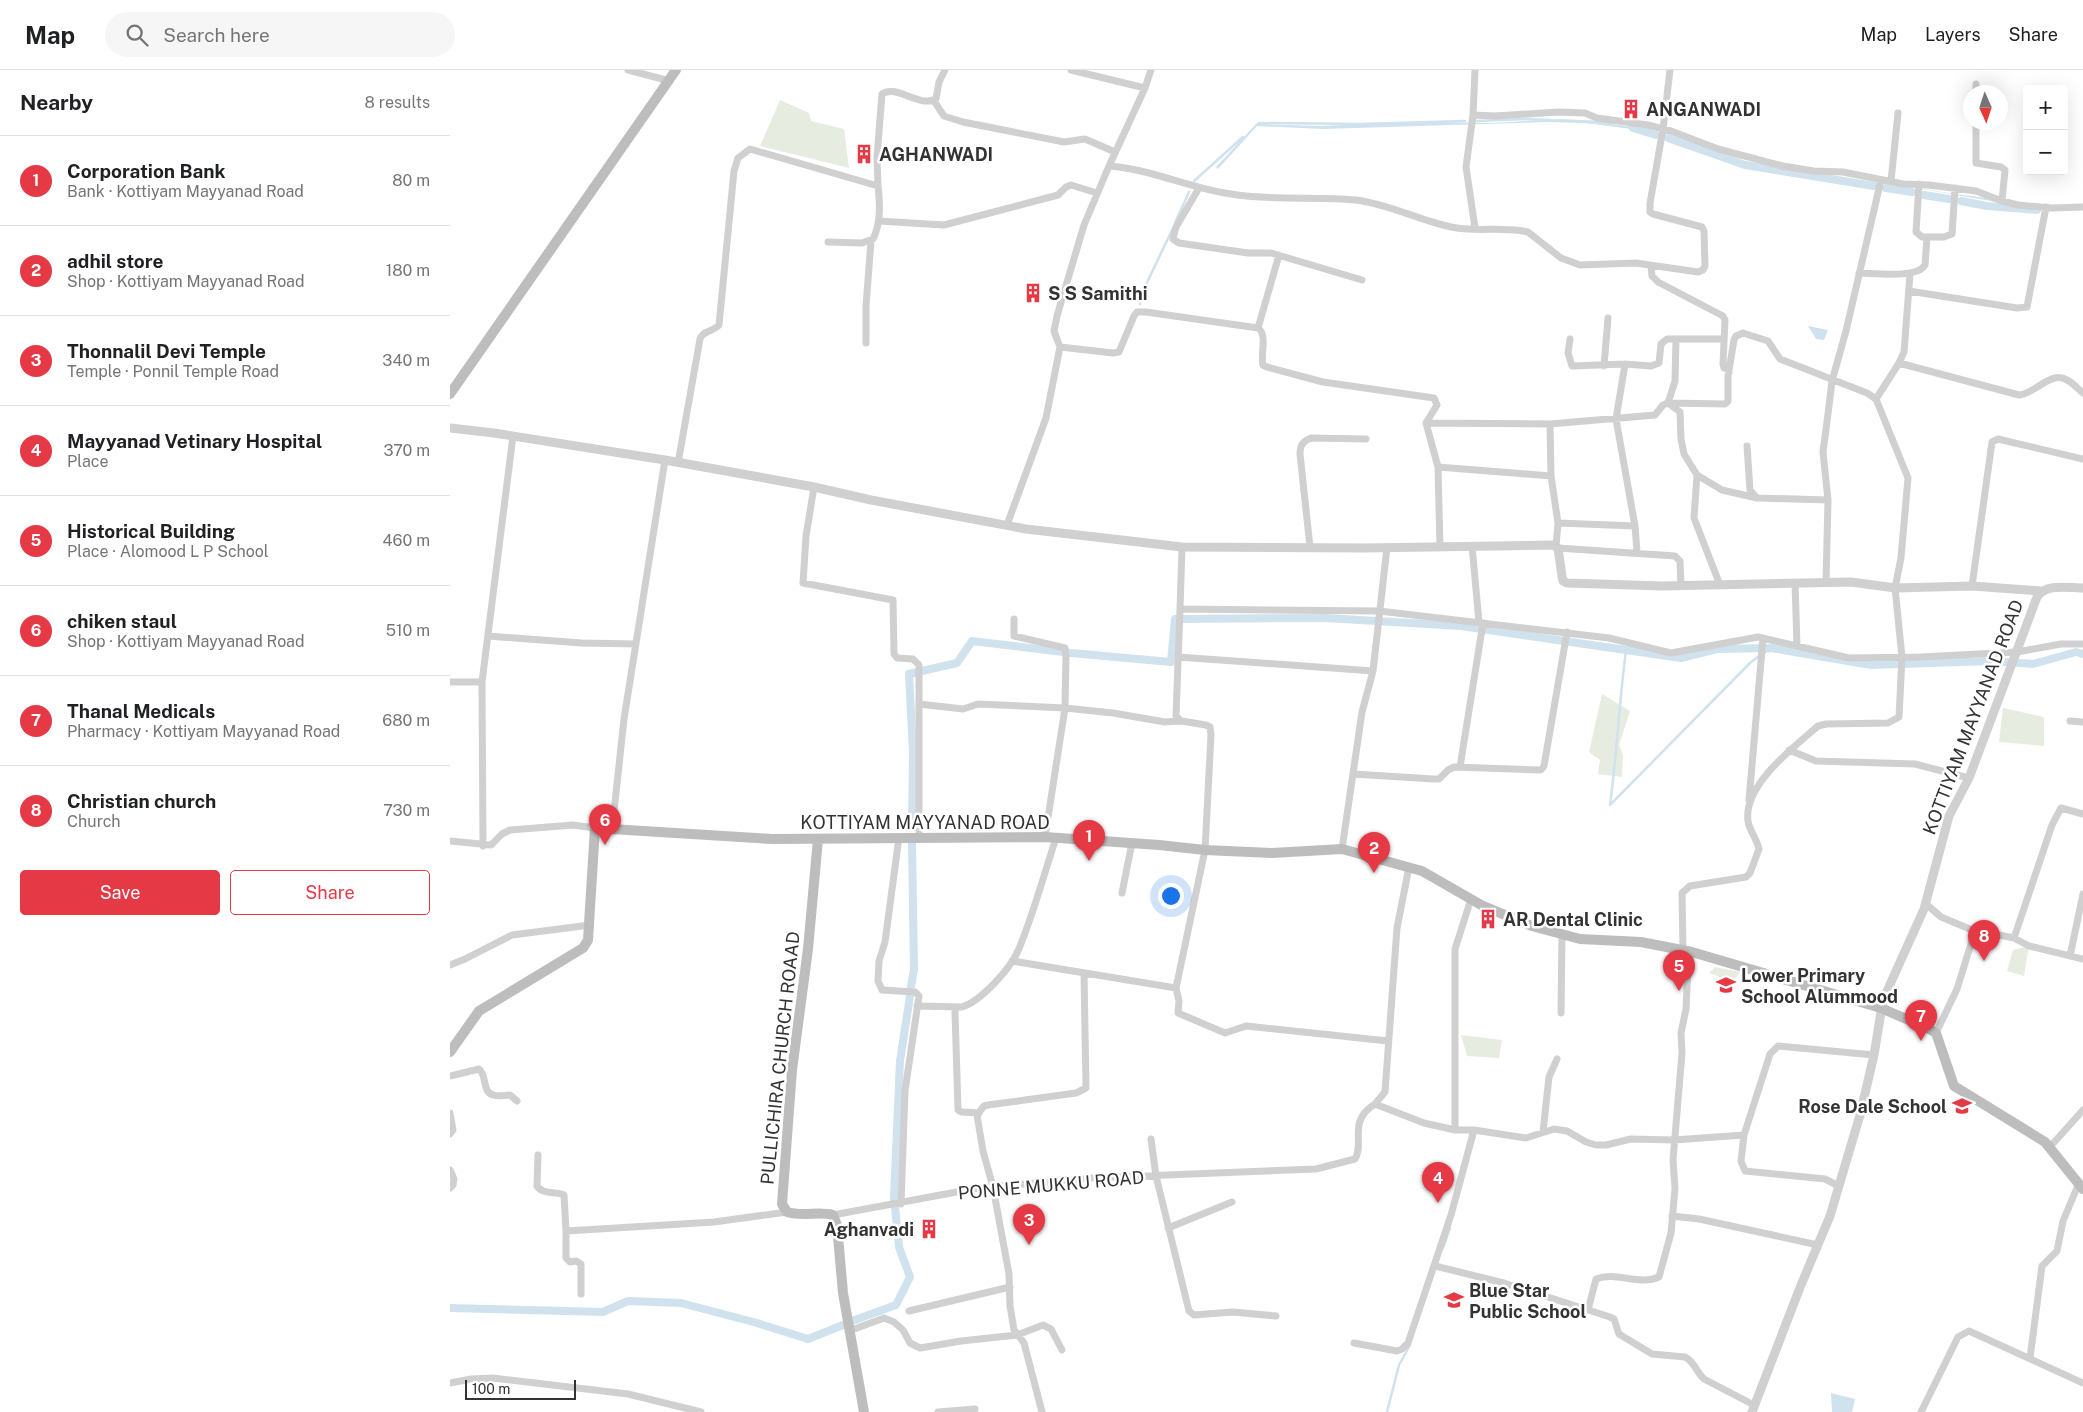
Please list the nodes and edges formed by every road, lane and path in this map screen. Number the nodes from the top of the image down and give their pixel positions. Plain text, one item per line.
1 (628, 70) edge
2 (676, 70) edge
3 (944, 70) edge
4 (1071, 70) edge
5 (1150, 70) edge
6 (1475, 70) edge
7 (1670, 70) edge
8 (670, 80) junction
9 (1145, 88) junction
10 (934, 101) junction
11 (1898, 113) dead end
12 (1473, 116) junction
13 (1663, 129) junction
14 (1976, 130) edge
15 (1116, 152) junction
16 (1109, 166) junction
17 (1881, 180) junction
18 (1891, 182) junction
19 (1919, 184) junction
20 (878, 186) junction
21 (1199, 188) junction
22 (1955, 188) junction
23 (1098, 193) junction
24 (2002, 202) junction
25 (2046, 207) junction
26 (2083, 207) edge
27 (879, 221) junction
28 (1474, 228) junction
29 (1927, 237) junction
30 (871, 241) junction
31 (828, 242) dead end
32 (1278, 255) junction
33 (1651, 266) junction
34 (1859, 273) junction
35 (1910, 274) junction
36 (1362, 280) dead end
37 (1909, 291) junction
38 (1608, 318) dead end
39 (1258, 328) junction
40 (1570, 339) dead end
41 (1676, 339) junction
42 (1724, 339) junction
43 (866, 343) dead end
44 (1060, 347) junction
45 (1899, 363) junction
46 (1625, 364) junction
47 (1604, 366) junction
48 (1728, 376) junction
49 (1832, 381) junction
50 (2083, 393) edge
51 (450, 394) edge
52 (1876, 399) junction
53 (1668, 403) junction
54 (1616, 418) junction
55 (1426, 423) junction
56 (1550, 424) junction
57 (450, 428) edge
58 (513, 436) junction
59 (1366, 439) dead end
60 (1747, 446) dead end
61 (665, 460) junction
62 (2083, 460) edge
63 (678, 463) junction
64 (1438, 467) junction
65 (1697, 475) junction
66 (1551, 476) junction
67 (814, 487) junction
68 (1757, 498) junction
69 (1828, 500) junction
70 (1558, 523) junction
71 (1007, 525) junction
72 (1635, 526) junction
73 (1472, 546) junction
74 (1182, 547) junction
75 (1387, 547) junction
76 (1440, 547) junction
77 (1557, 547) junction
78 (1310, 548) junction
79 (1637, 552) junction
80 (1826, 583) junction
81 (1795, 584) junction
82 (1720, 585) junction
83 (1681, 586) junction
84 (1972, 586) junction
85 (1894, 588) junction
86 (2083, 588) edge
87 (2041, 591) junction
88 (1180, 608) junction
89 (1379, 611) junction
90 (1014, 620) dead end
91 (1481, 623) junction
92 (1567, 632) junction
93 (488, 636) junction
94 (1763, 638) junction
95 (636, 644) junction
96 (2083, 644) edge
97 (1797, 646) junction
98 (2017, 652) junction
99 (1178, 657) junction
100 (1902, 657) junction
101 (1372, 671) junction
102 (450, 682) edge
103 (482, 682) junction
104 (919, 704) junction
105 (1065, 708) junction
106 (1181, 721) junction
107 (2070, 721) dead end
108 (2083, 722) edge
109 (1789, 750) junction
110 (1460, 767) junction
111 (1353, 774) junction
112 (1968, 778) junction
113 (1749, 800) junction
114 (2083, 814) edge
115 (595, 828) junction
116 (612, 830) junction
117 (899, 837) junction
118 (919, 837) junction
119 (1045, 837) junction
120 (1056, 838) junction
121 (818, 839) junction
122 (450, 841) edge
123 (1132, 843) junction
124 (484, 846) junction
125 (1342, 849) junction
126 (1205, 850) junction
127 (1409, 867) junction
128 (1122, 893) dead end
129 (2083, 894) edge
130 (1471, 899) junction
131 (1925, 903) junction
132 (590, 924) junction
133 (1975, 931) junction
134 (1562, 934) junction
135 (2014, 938) junction
136 (1688, 951) junction
137 (2070, 956) junction
138 (2083, 959) edge
139 (1012, 961) junction
140 (450, 964) edge
141 (1084, 972) junction
142 (1176, 988) junction
143 (917, 1006) junction
144 (956, 1007) junction
145 (1881, 1008) junction
146 (1561, 1013) dead end
147 (1936, 1033) junction
148 (1388, 1041) junction
149 (450, 1052) edge
150 (1874, 1056) junction
151 (1557, 1059) dead end
152 (450, 1076) edge
153 (518, 1101) dead end
154 (1375, 1104) junction
155 (2083, 1110) edge
156 (450, 1113) edge
157 (978, 1114) junction
158 (1455, 1130) junction
159 (1474, 1130) junction
160 (1543, 1132) junction
161 (450, 1134) edge
162 (1744, 1136) junction
163 (1151, 1139) dead end
164 (1674, 1140) junction
165 (2049, 1148) junction
166 (538, 1155) dead end
167 (450, 1170) edge
168 (1156, 1176) junction
169 (1839, 1186) junction
170 (2081, 1186) edge
171 (993, 1187) junction
172 (450, 1188) edge
173 (1232, 1202) dead end
174 (901, 1204) junction
175 (787, 1212) junction
176 (833, 1215) junction
177 (1672, 1216) junction
178 (1168, 1228) junction
179 (566, 1231) junction
180 (1818, 1245) junction
181 (1435, 1266) junction
182 (1010, 1287) junction
183 (581, 1294) dead end
184 (909, 1310) dead end
185 (1588, 1310) junction
186 (1276, 1316) dead end
187 (849, 1331) junction
188 (1017, 1335) junction
189 (1354, 1343) dead end
190 (1062, 1350) dead end
191 (2030, 1358) junction
192 (450, 1383) edge
193 (2083, 1383) edge
194 (975, 1409) dead end
195 (1753, 1409) edge
196 (701, 1412) edge
197 (864, 1412) edge
198 (938, 1412) edge
199 (1042, 1412) edge
200 (1921, 1412) edge

1 - 8 street
2 - 8 main road
3 - 10 street
4 - 9 street
5 - 9 street
6 - 12 street
7 - 13 street
8 - 51 main road
9 - 15 street
10 - 15 street
10 - 20 street
11 - 18 street
12 - 13 street
12 - 28 street
13 - 17 street
13 - 33 street
14 - 24 street
15 - 16 street
16 - 21 street
16 - 23 street
17 - 18 street
17 - 34 street
18 - 19 street
19 - 22 street
19 - 29 street
20 - 27 street
20 - 63 street
21 - 28 street
21 - 32 street
22 - 24 street
22 - 29 street
23 - 27 street
23 - 44 street
24 - 25 street
25 - 26 street
25 - 37 street
27 - 30 street
28 - 33 street
29 - 35 street
30 - 31 street
30 - 43 street
32 - 36 street
32 - 39 street
33 - 42 street
34 - 35 street
34 - 49 street
35 - 37 street
37 - 45 street
38 - 47 street
39 - 44 street
39 - 55 street
40 - 47 street
41 - 42 street
41 - 46 street
41 - 53 street
42 - 48 street
44 - 71 street
45 - 50 street
45 - 52 street
46 - 47 street
46 - 54 street
48 - 49 street
48 - 53 street
49 - 52 street
49 - 69 street
52 - 85 street
53 - 54 street
53 - 65 street
54 - 56 street
54 - 72 street
55 - 56 street
55 - 64 street
56 - 66 street
57 - 58 street
58 - 61 street
58 - 93 street
59 - 78 street
60 - 68 street
61 - 63 street
61 - 95 street
62 - 84 street
63 - 67 street
64 - 66 street
64 - 76 street
65 - 68 street
65 - 82 street
66 - 70 street
67 - 71 street
67 - 104 street
68 - 69 street
69 - 80 street
70 - 72 street
70 - 77 street
71 - 74 street
72 - 79 street
73 - 76 street
73 - 77 street
73 - 91 street
74 - 78 street
74 - 88 street
75 - 76 street
75 - 78 street
75 - 89 street
77 - 79 street
77 - 83 street
79 - 83 street
80 - 81 street
80 - 85 street
81 - 82 street
81 - 97 street
82 - 83 street
84 - 85 street
84 - 87 street
85 - 100 street
86 - 87 street, KOTTIYAM MAYYANAD ROAD
87 - 98 street, KOTTIYAM MAYYANAD ROAD
88 - 89 street
88 - 99 street
89 - 91 street
89 - 101 street
90 - 105 street
91 - 92 street
91 - 110 street
92 - 94 street
92 - 110 street
93 - 95 street
93 - 103 street
94 - 97 street
94 - 113 street
95 - 116 street
96 - 98 street
97 - 100 street
98 - 100 street
98 - 112 street, KOTTIYAM MAYYANAD ROAD
99 - 101 street
99 - 106 street
100 - 109 street
101 - 111 street
102 - 103 street
103 - 124 street
104 - 105 street
104 - 118 street
105 - 106 street
105 - 119 street
106 - 126 street
107 - 108 street
109 - 112 street
109 - 113 street
110 - 111 street
111 - 125 street
112 - 131 street, KOTTIYAM MAYYANAD ROAD
113 - 136 street
114 - 135 street
115 - 116 main road, KOTTIYAM MAYYANAD ROAD
115 - 124 street
115 - 132 main road
116 - 121 main road, KOTTIYAM MAYYANAD ROAD
117 - 118 main road, KOTTIYAM MAYYANAD ROAD
117 - 121 main road, KOTTIYAM MAYYANAD ROAD
117 - 143 street
118 - 119 main road, KOTTIYAM MAYYANAD ROAD
119 - 120 main road, KOTTIYAM MAYYANAD ROAD
120 - 123 main road, KOTTIYAM MAYYANAD ROAD
120 - 139 street
121 - 175 main road, PULLICHIRA CHURCH ROAAD
122 - 124 street
123 - 126 main road, KOTTIYAM MAYYANAD ROAD
123 - 128 street
125 - 126 main road, KOTTIYAM MAYYANAD ROAD
125 - 127 main road, KOTTIYAM MAYYANAD ROAD
126 - 142 street
127 - 130 main road, KOTTIYAM MAYYANAD ROAD
127 - 148 street
129 - 137 street
130 - 134 main road, KOTTIYAM MAYYANAD ROAD
130 - 158 street
131 - 133 street
131 - 145 street, KOTTIYAM MAYYANAD ROAD
132 - 140 street
132 - 149 main road
133 - 135 street
133 - 147 street
134 - 136 main road, KOTTIYAM MAYYANAD ROAD
134 - 146 street
135 - 137 street
136 - 145 main road, KOTTIYAM MAYYANAD ROAD
136 - 164 street
137 - 138 street
139 - 141 street
139 - 144 street
141 - 142 street
141 - 157 street
142 - 148 street
143 - 144 street
143 - 174 street
144 - 157 street
145 - 147 main road, KOTTIYAM MAYYANAD ROAD
145 - 150 street, KOTTIYAM MAYYANAD ROAD
147 - 165 main road
148 - 154 street
150 - 162 street
150 - 169 street, KOTTIYAM MAYYANAD ROAD
151 - 160 street
152 - 153 street
154 - 158 street
154 - 168 street
155 - 165 street
156 - 161 street
157 - 171 street
158 - 159 street
159 - 160 street
159 - 181 street
160 - 164 street
162 - 164 street
162 - 169 street
163 - 168 street
164 - 177 street
165 - 170 main road
166 - 179 street
167 - 172 street
168 - 171 street, PONNE MUKKU ROAD
168 - 178 street, PONNE MUKKU ROAD
169 - 180 street, KOTTIYAM MAYYANAD ROAD
170 - 191 street
171 - 174 street, PONNE MUKKU ROAD
171 - 182 street
173 - 178 street
174 - 176 street, PONNE MUKKU ROAD
175 - 176 main road
175 - 179 street
176 - 187 main road
177 - 180 street
177 - 185 street
178 - 186 street, PONNE MUKKU ROAD
179 - 183 street
180 - 195 street, KOTTIYAM MAYYANAD ROAD
181 - 185 street
181 - 189 street
182 - 184 street
182 - 188 street
185 - 195 street
187 - 188 street
187 - 197 main road
188 - 190 street
188 - 199 street
191 - 193 street
191 - 200 street
192 - 196 street
194 - 198 street

